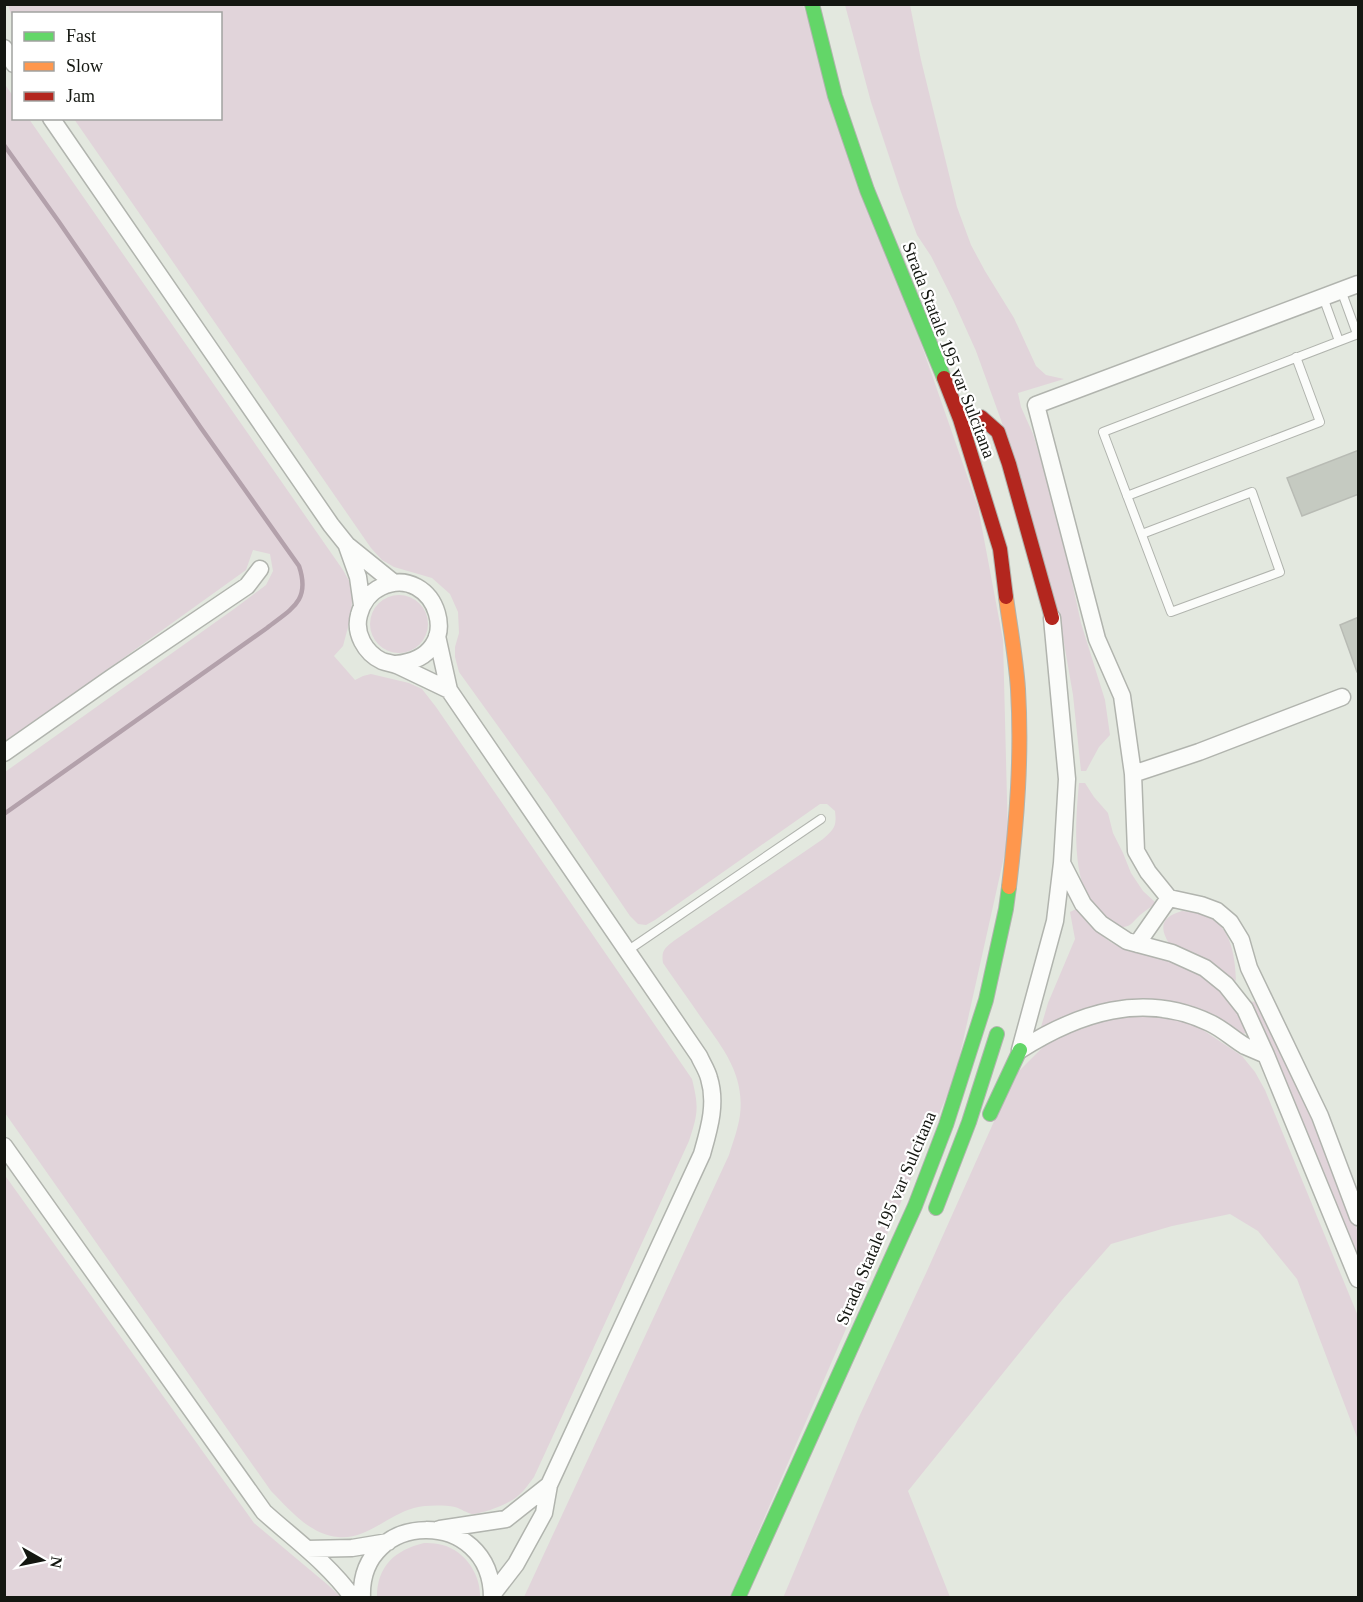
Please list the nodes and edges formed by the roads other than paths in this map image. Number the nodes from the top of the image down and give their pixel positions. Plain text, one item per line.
1 (812, 4) edge
2 (4, 48) edge
3 (12, 61) edge
4 (52, 120) edge
5 (1359, 284) edge
6 (1341, 290) junction
7 (1323, 297) junction
8 (1358, 334) edge
9 (1339, 341) junction
10 (1296, 357) junction
11 (1128, 496) junction
12 (1142, 534) junction
13 (347, 545) junction
14 (1018, 545) dead end
15 (260, 569) dead end
16 (394, 583) junction
17 (362, 605) junction
18 (1052, 618) joint
19 (437, 636) junction
20 (396, 664) junction
21 (449, 690) junction
22 (1342, 697) dead end
23 (4, 753) edge
24 (1133, 774) junction
25 (821, 819) dead end
26 (1062, 863) junction
27 (1169, 898) junction
28 (1137, 944) junction
29 (627, 952) junction
30 (1002, 1020) dead end
31 (1020, 1050) junction
32 (1266, 1055) junction
33 (986, 1125) dead end
34 (4, 1146) edge
35 (976, 1147) dead end
36 (957, 1159) junction
37 (1359, 1217) edge
38 (931, 1220) dead end
39 (1359, 1279) edge
40 (549, 1485) junction
41 (435, 1530) junction
42 (388, 1542) junction
43 (307, 1549) junction
44 (492, 1596) edge
45 (353, 1598) edge
46 (362, 1598) edge
47 (738, 1598) edge

1 - 47 highway, Strada Statale 195 var Sulcitana
2 - 3 street
4 - 13 street
5 - 6 street
6 - 7 street
6 - 8 lane
7 - 9 lane
7 - 24 street
8 - 9 lane
9 - 10 lane
10 - 11 lane
10 - 11 lane
11 - 12 lane
12 - 12 lane
13 - 16 street
13 - 17 street
14 - 18 highway, Strada Statale 195 var Sulcitana
15 - 23 street
16 - 17 street
16 - 19 street
17 - 20 street
18 - 26 street
19 - 20 street
19 - 21 street
20 - 21 street
21 - 29 street
22 - 24 street
24 - 27 street
25 - 29 lane
26 - 28 street
26 - 31 street
27 - 28 street
27 - 37 street
28 - 32 street
29 - 40 street
30 - 36 highway
31 - 32 street
31 - 33 highway
32 - 39 street
34 - 43 street
35 - 36 highway
36 - 38 highway
40 - 41 street
40 - 44 street
41 - 42 street
41 - 44 street
42 - 43 street
42 - 46 street
43 - 45 street

